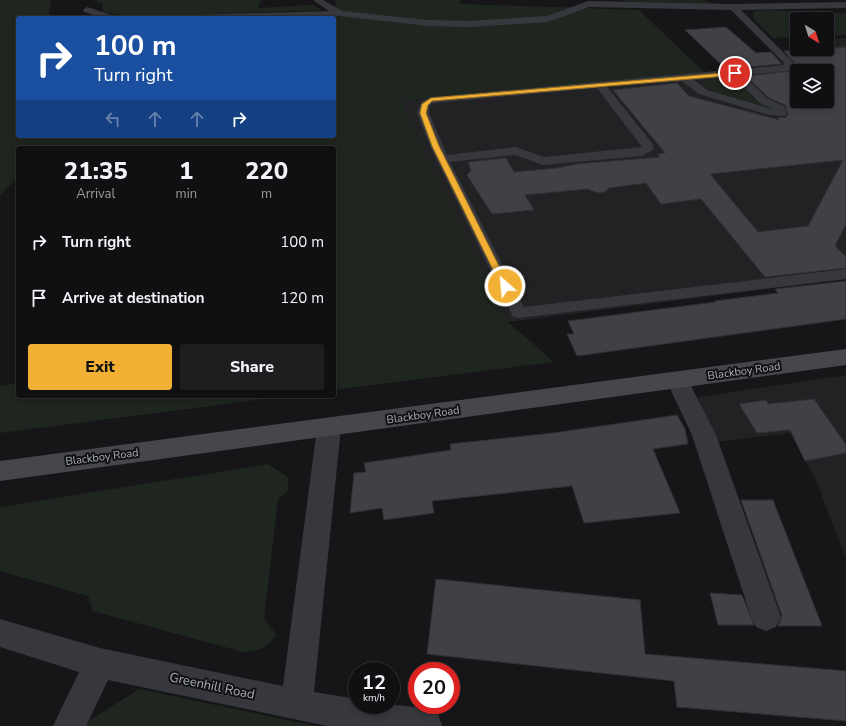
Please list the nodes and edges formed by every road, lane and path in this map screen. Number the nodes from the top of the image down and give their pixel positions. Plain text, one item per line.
1 (317, 0) edge
2 (846, 5) edge
3 (733, 7) junction
4 (87, 10) dead end
5 (340, 13) junction
6 (106, 16) edge
7 (250, 16) edge
8 (735, 73) junction
9 (685, 78) junction
10 (600, 85) junction
11 (442, 159) junction
12 (846, 274) edge
13 (846, 357) edge
14 (677, 380) junction
15 (329, 428) junction
16 (0, 470) edge
17 (766, 617) dead end
18 (0, 633) edge
19 (100, 663) junction
20 (297, 705) junction
21 (69, 726) edge
22 (426, 726) edge

1 - 5 lane
2 - 3 lane
3 - 5 lane
3 - 8 lane
4 - 6 lane
5 - 7 lane
8 - 9 lane
8 - 9 lane
9 - 10 lane
10 - 11 lane
10 - 11 lane
11 - 12 lane
13 - 14 main road, Blackboy Road
14 - 15 main road, Blackboy Road
14 - 17 street
15 - 16 main road, Blackboy Road
15 - 20 street
18 - 19 street, Greenhill Road
19 - 20 street, Greenhill Road
19 - 21 street
20 - 22 street, Greenhill Road

